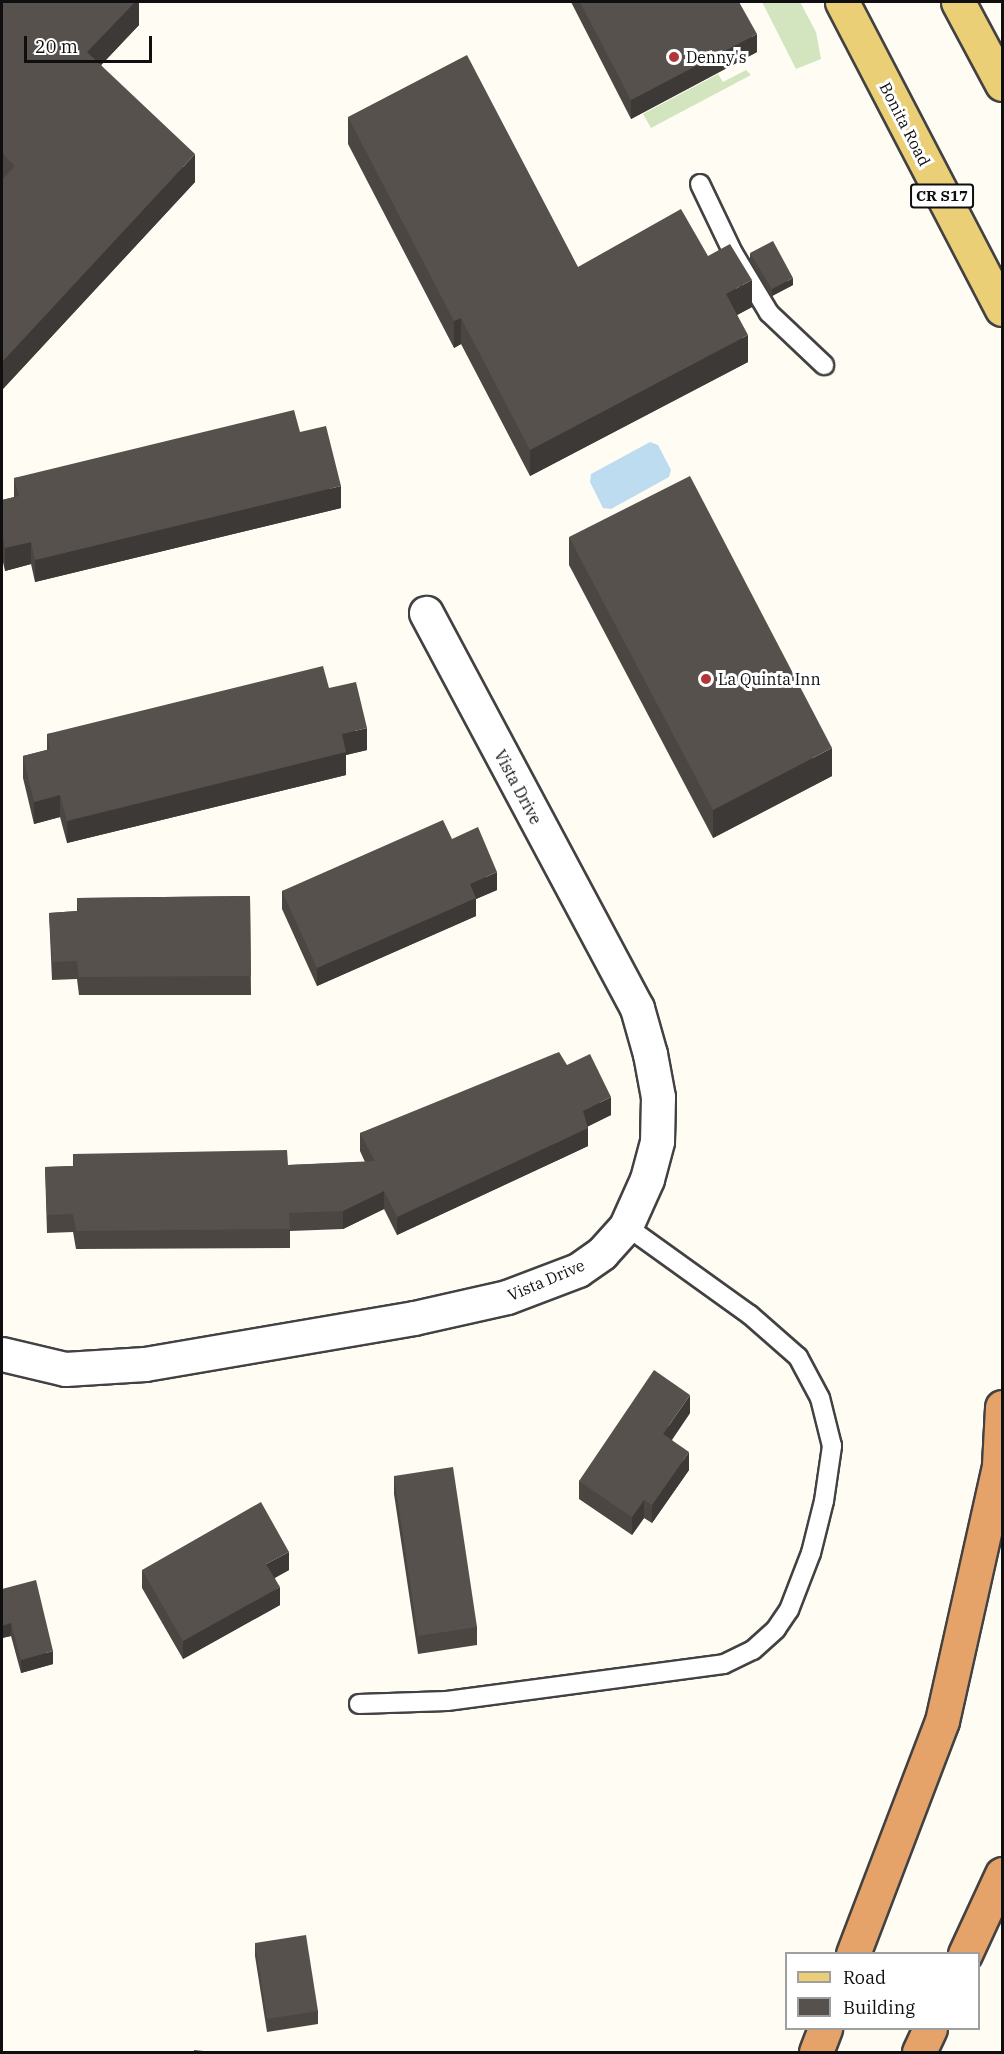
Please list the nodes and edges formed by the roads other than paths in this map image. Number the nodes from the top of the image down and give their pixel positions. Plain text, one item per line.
1 (842, 2) edge
2 (958, 2) edge
3 (1002, 84) edge
4 (700, 184) dead end
5 (1002, 309) edge
6 (824, 365) dead end
7 (426, 613) dead end
8 (626, 1227) junction
9 (2, 1354) edge
10 (1002, 1407) edge
11 (359, 1704) dead end
12 (1002, 1874) edge
13 (853, 1952) edge
14 (965, 1952) edge
15 (824, 2030) edge
16 (929, 2030) edge
17 (816, 2052) edge
18 (919, 2052) edge

1 - 5 main road, Bonita Road / CR S17
2 - 3 main road
4 - 6 lane
7 - 8 street, Vista Drive
8 - 9 street, Vista Drive
8 - 11 lane
10 - 13 highway
12 - 14 highway
15 - 17 highway
16 - 18 highway

